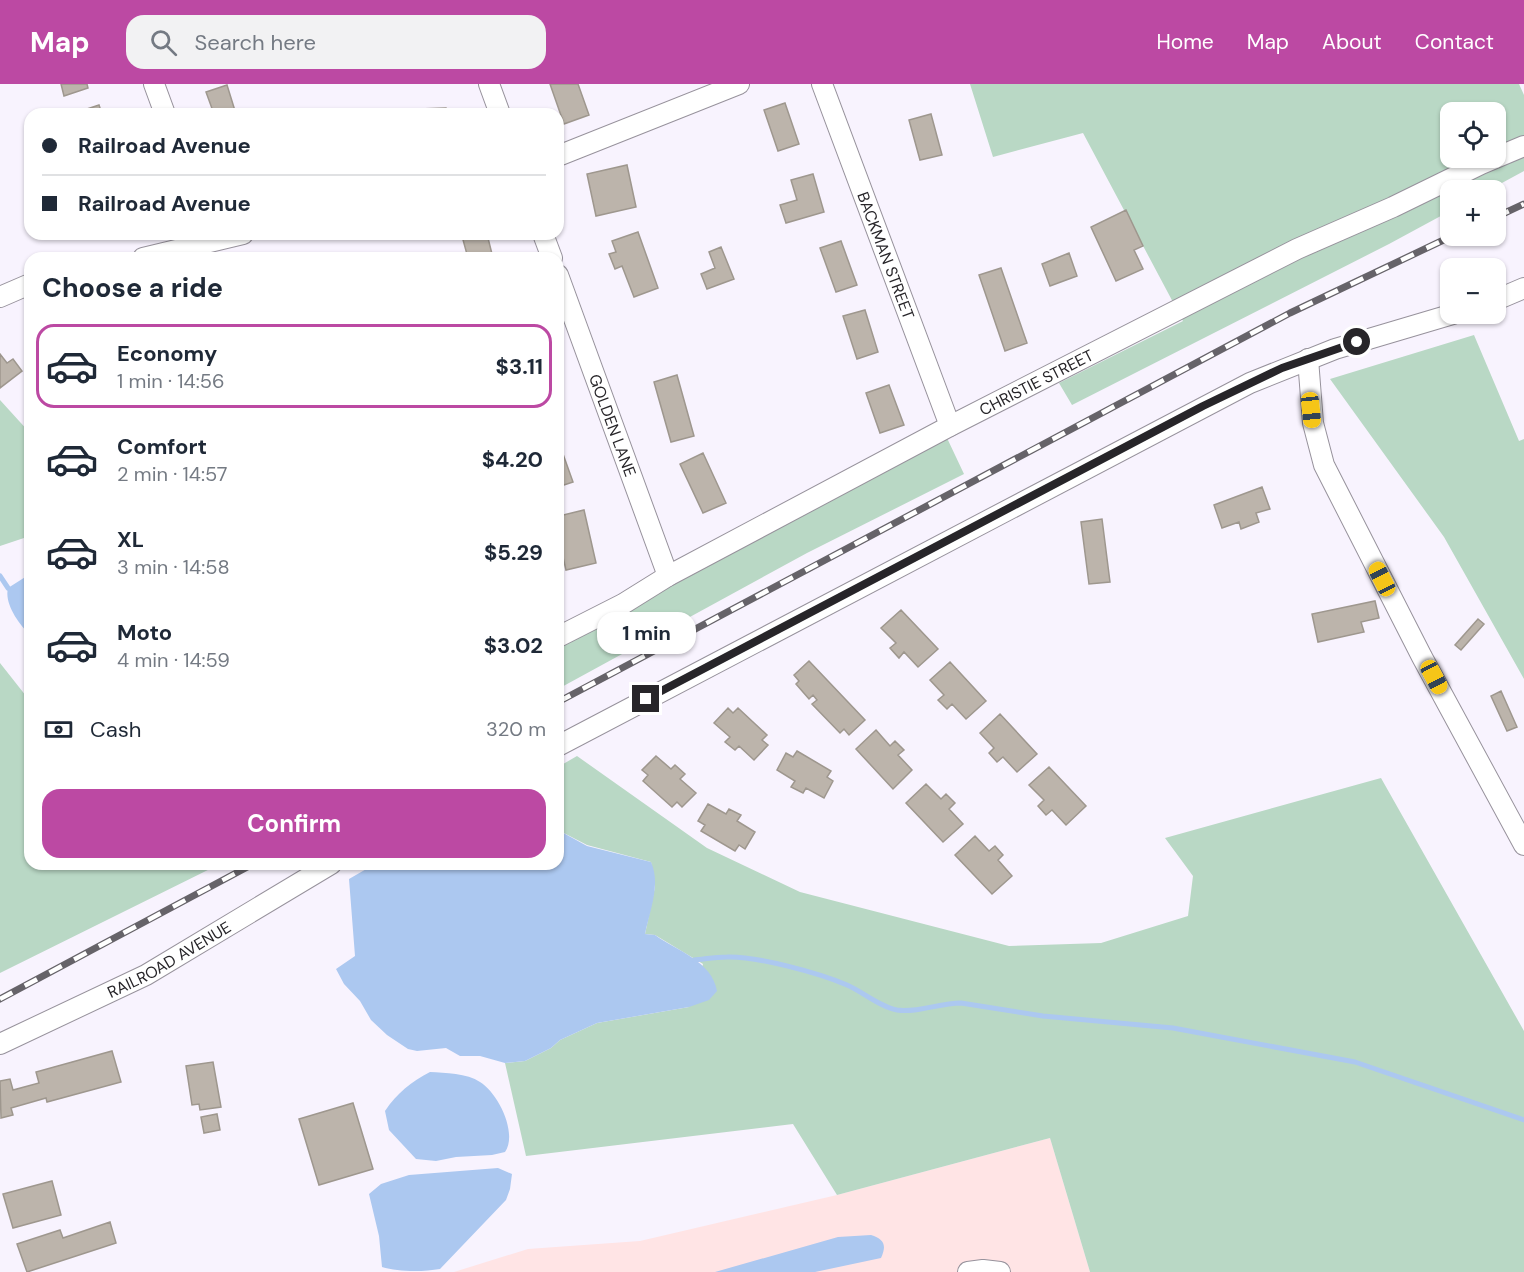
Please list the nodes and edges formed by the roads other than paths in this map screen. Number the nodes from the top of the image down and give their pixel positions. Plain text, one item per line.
1 (154, 84) edge
2 (489, 84) edge
3 (740, 84) edge
4 (822, 84) edge
5 (163, 108) edge
6 (498, 108) edge
7 (1524, 146) edge
8 (564, 154) edge
9 (221, 240) edge
10 (203, 245) edge
11 (171, 252) edge
12 (24, 287) edge
13 (1524, 288) edge
14 (564, 291) edge
15 (1506, 296) edge
16 (0, 297) edge
17 (1440, 317) edge
18 (1308, 359) junction
19 (950, 426) junction
20 (668, 576) junction
21 (564, 634) edge
22 (564, 743) edge
23 (1524, 845) edge
24 (321, 870) edge
25 (0, 1044) edge
26 (968, 1272) edge
27 (1000, 1272) edge

1 - 5 street
2 - 6 street
3 - 8 street
4 - 19 street, BACKMAN STREET
7 - 19 street, CHRISTIE STREET
9 - 10 street
10 - 11 street
12 - 16 street
13 - 15 street
14 - 20 street, GOLDEN LANE
17 - 18 street
18 - 22 street
18 - 23 street
19 - 20 street, CHRISTIE STREET
20 - 21 street, CHRISTIE STREET
24 - 25 street, RAILROAD AVENUE
26 - 27 street

